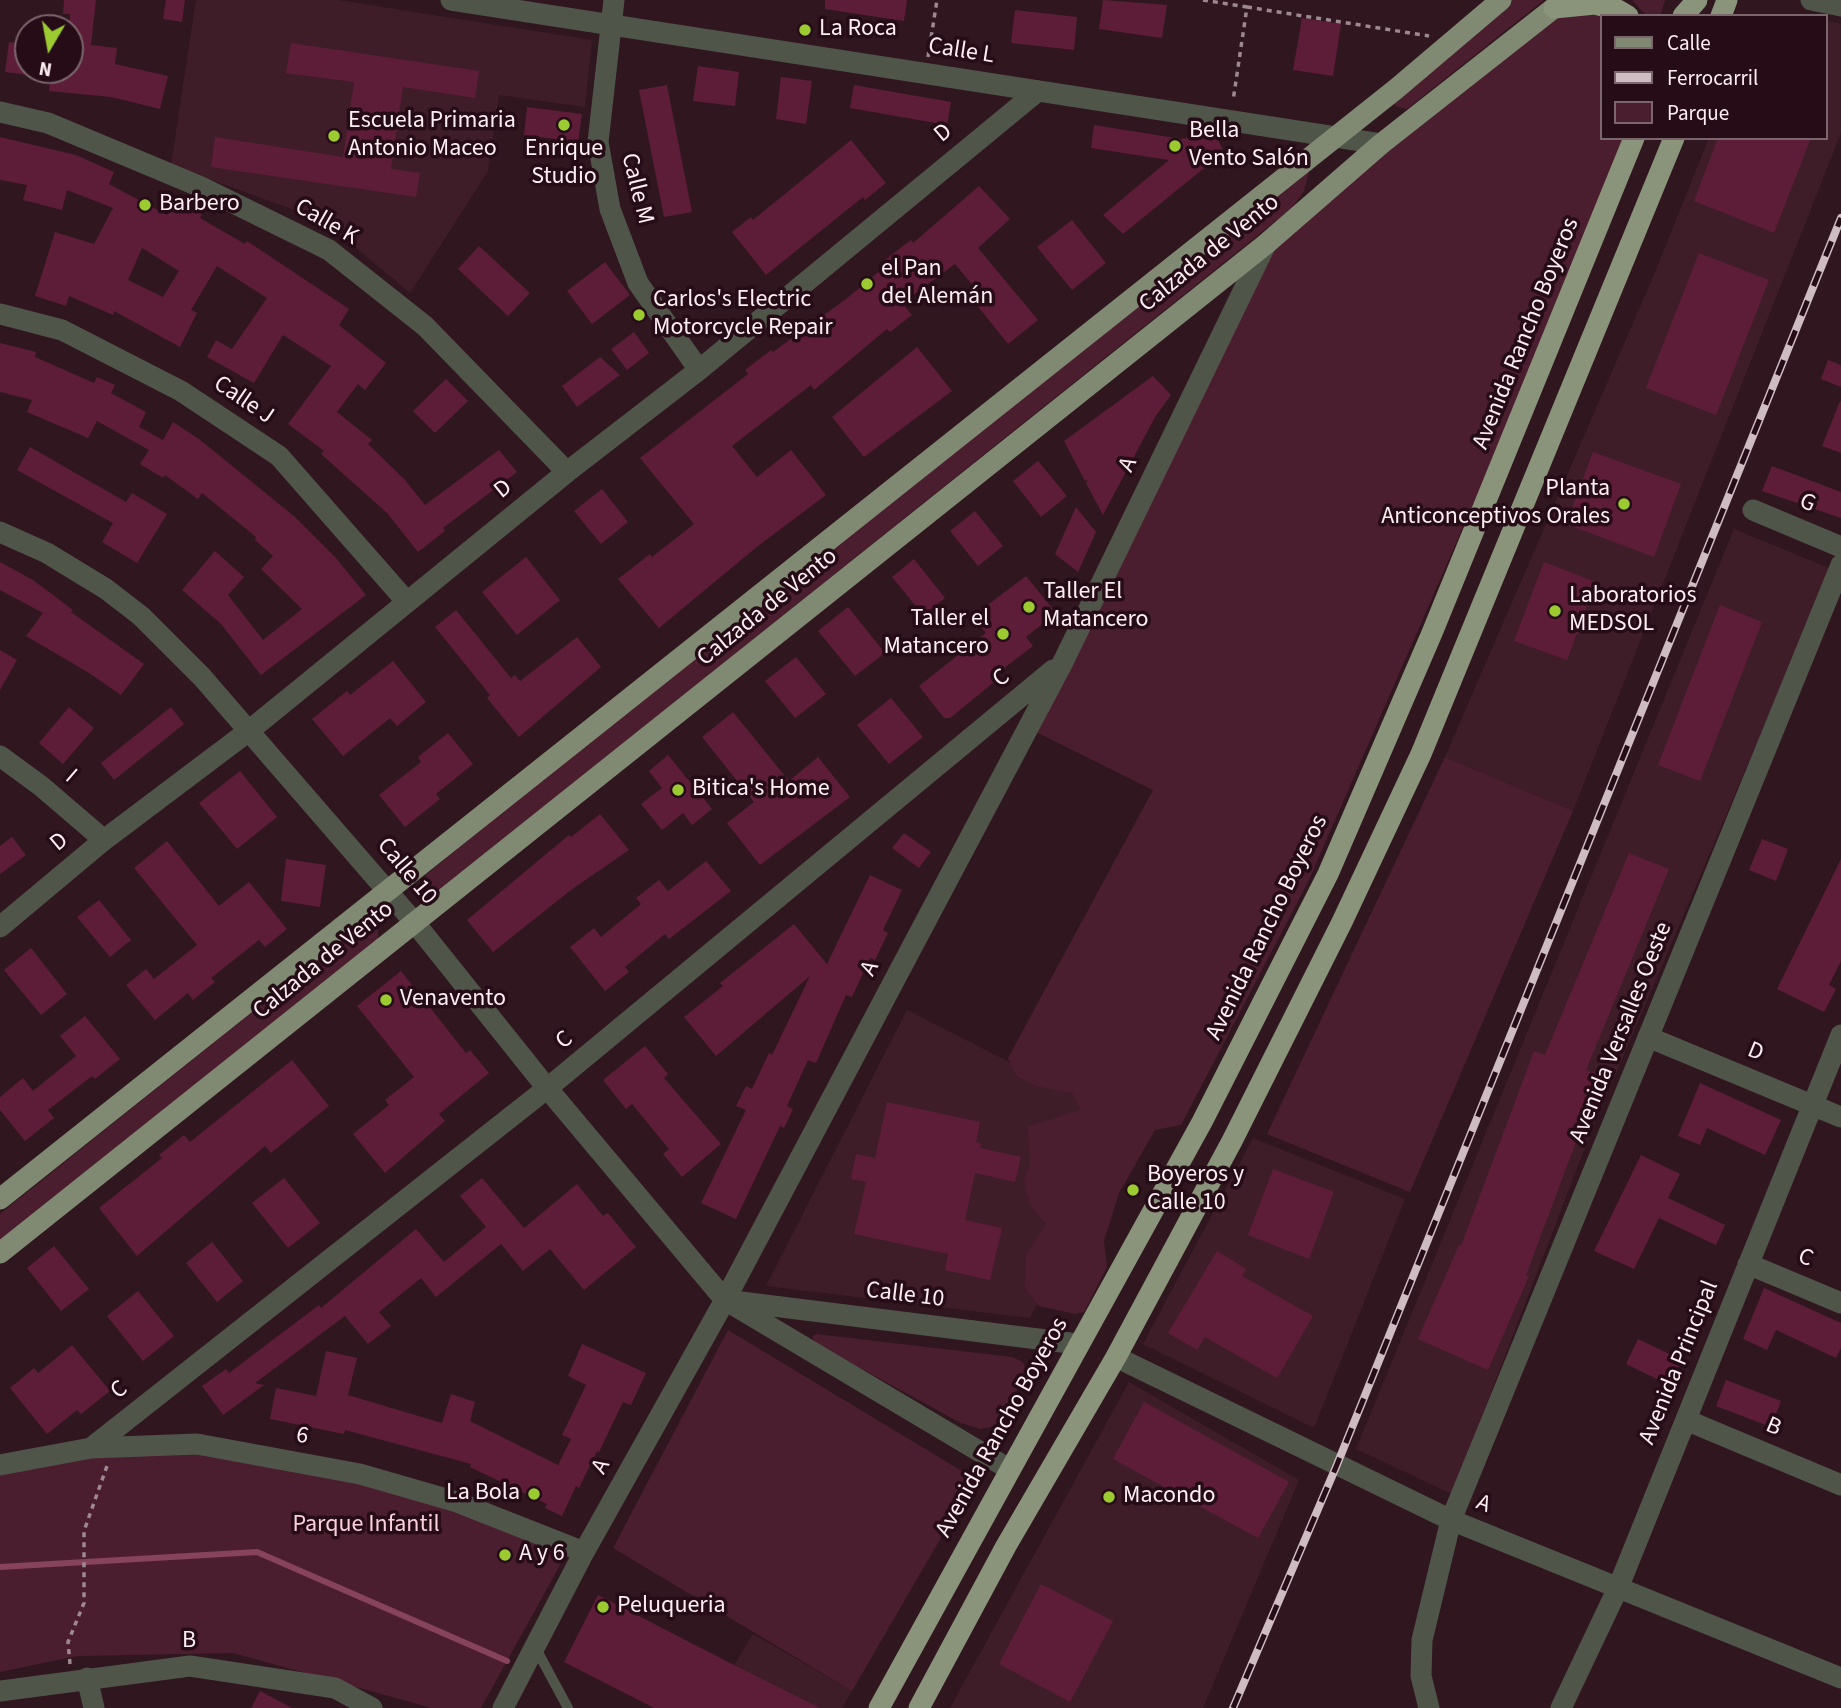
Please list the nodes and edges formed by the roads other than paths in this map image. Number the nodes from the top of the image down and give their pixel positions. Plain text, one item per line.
1 (451, 0) edge
2 (614, 0) edge
3 (1501, 0) edge
4 (1697, 0) edge
5 (1811, 0) edge
6 (1559, 4) edge
7 (1841, 6) edge
8 (1625, 14) edge
9 (1684, 14) edge
10 (610, 26) junction
11 (1396, 89) junction
12 (1038, 91) junction
13 (0, 112) edge
14 (1419, 114) junction
15 (1335, 137) junction
16 (1633, 140) edge
17 (1673, 140) edge
18 (1381, 144) junction
19 (1310, 156) junction
20 (1326, 191) junction
21 (1266, 244) junction
22 (0, 314) edge
23 (699, 370) junction
24 (567, 472) junction
25 (1753, 510) dead end
26 (0, 532) edge
27 (1841, 547) edge
28 (1841, 565) edge
29 (407, 602) junction
30 (1063, 662) junction
31 (250, 730) junction
32 (0, 756) edge
33 (104, 840) junction
34 (387, 889) junction
35 (415, 923) junction
36 (0, 927) edge
37 (1841, 1035) edge
38 (1648, 1037) junction
39 (547, 1088) junction
40 (1813, 1105) junction
41 (1841, 1117) edge
42 (0, 1199) edge
43 (0, 1253) edge
44 (1748, 1264) junction
45 (725, 1300) junction
46 (1841, 1303) edge
47 (1078, 1344) junction
48 (1116, 1357) junction
49 (1686, 1420) junction
50 (91, 1448) junction
51 (0, 1465) edge
52 (1009, 1469) junction
53 (1841, 1485) edge
54 (1451, 1520) junction
55 (584, 1552) junction
56 (1618, 1588) junction
57 (535, 1647) junction
58 (1841, 1678) edge
59 (79, 1679) junction
60 (0, 1691) edge
61 (94, 1708) edge
62 (372, 1708) edge
63 (503, 1708) edge
64 (568, 1708) edge
65 (879, 1708) edge
66 (919, 1708) edge
67 (1429, 1708) edge
68 (1561, 1708) edge

1 - 10 street, Calle L
2 - 10 street, Calle M
3 - 11 main road, Calzada de Vento
4 - 9 highway
5 - 7 street
6 - 8 highway
6 - 14 main road, Calzada de Vento
10 - 12 street, Calle L
10 - 23 street, Calle M
11 - 14 main road
11 - 15 main road, Calzada de Vento
12 - 15 street, Calle L
12 - 23 street, D
13 - 24 street, Calle K
14 - 18 main road, Calzada de Vento
15 - 18 street, Calle L
15 - 19 main road, Calzada de Vento
16 - 47 highway, Avenida Rancho Boyeros
17 - 48 highway
18 - 20 main road, Calzada de Vento
19 - 20 main road
19 - 34 main road, Calzada de Vento
20 - 21 main road, Calzada de Vento
21 - 30 street, A
21 - 35 main road, Calzada de Vento
22 - 29 street, Calle J
23 - 24 street, D
24 - 29 street, D
25 - 27 street, G
26 - 31 street, Calle 10
28 - 38 street, Avenida Versalles Oeste
29 - 31 street, D
30 - 39 street, C
30 - 45 street, A
31 - 33 street, D
31 - 34 street, Calle 10
32 - 33 street, I
33 - 36 street, D
34 - 35 street, Calle 10
34 - 42 main road, Calzada de Vento
35 - 39 street, Calle 10
35 - 43 main road, Calzada de Vento
37 - 40 street, Avenida Principal
38 - 40 street, D
38 - 54 street, Avenida Versalles Oeste
39 - 45 street, Calle 10
39 - 50 street, C
40 - 41 street, D
40 - 44 street, Avenida Principal
44 - 46 street, C
44 - 49 street, Avenida Principal
45 - 47 street, Calle 10
45 - 52 street, Calle 10
45 - 55 street, A
47 - 52 highway, Avenida Rancho Boyeros
48 - 54 street, A
48 - 66 highway
49 - 53 street, B
49 - 56 street, Avenida Principal
50 - 51 street, 6
50 - 55 street, 6
52 - 65 highway, Avenida Rancho Boyeros
54 - 56 street, A
54 - 67 street, Avenida Versalles Oeste
55 - 57 street, A
56 - 58 street, A
56 - 68 street, Avenida Principal
57 - 63 street, A
57 - 64 lane
59 - 60 street, B
59 - 61 street
59 - 62 street, B

